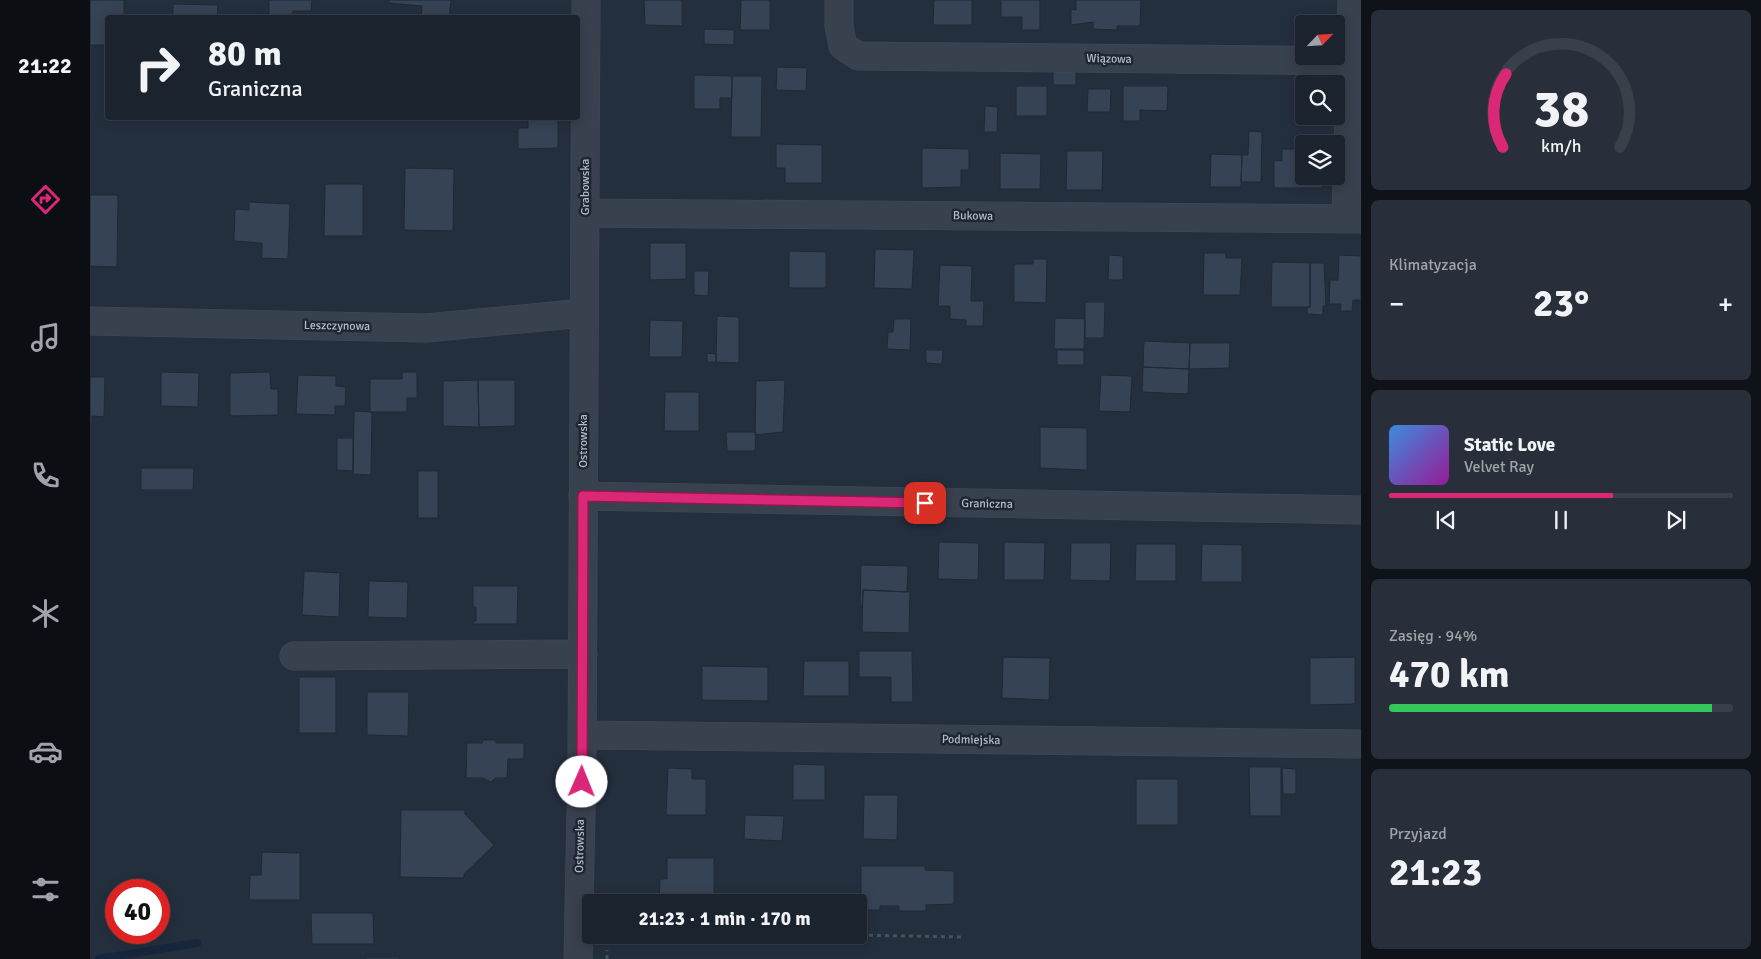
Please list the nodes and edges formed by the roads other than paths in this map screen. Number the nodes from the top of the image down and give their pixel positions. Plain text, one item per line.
1 (586, 0) edge
2 (839, 0) edge
3 (1352, 0) edge
4 (1355, 61) edge
5 (585, 213) junction
6 (1353, 219) edge
7 (584, 313) junction
8 (90, 321) edge
9 (583, 374) joint
10 (583, 496) junction
11 (1361, 510) edge
12 (583, 654) junction
13 (294, 656) dead end
14 (582, 736) junction
15 (1361, 744) edge
16 (578, 959) edge

1 - 5 street, Grabowska
2 - 4 street, Wiązowa
3 - 4 street
4 - 6 street
5 - 6 street, Bukowa
5 - 7 street, Grabowska
7 - 8 street, Leszczynowa
7 - 9 street, Grabowska
9 - 10 street, Ostrowska
10 - 11 street, Graniczna
10 - 12 street, Ostrowska
12 - 13 street
12 - 14 street, Ostrowska
14 - 15 street, Podmiejska
14 - 16 street, Ostrowska

